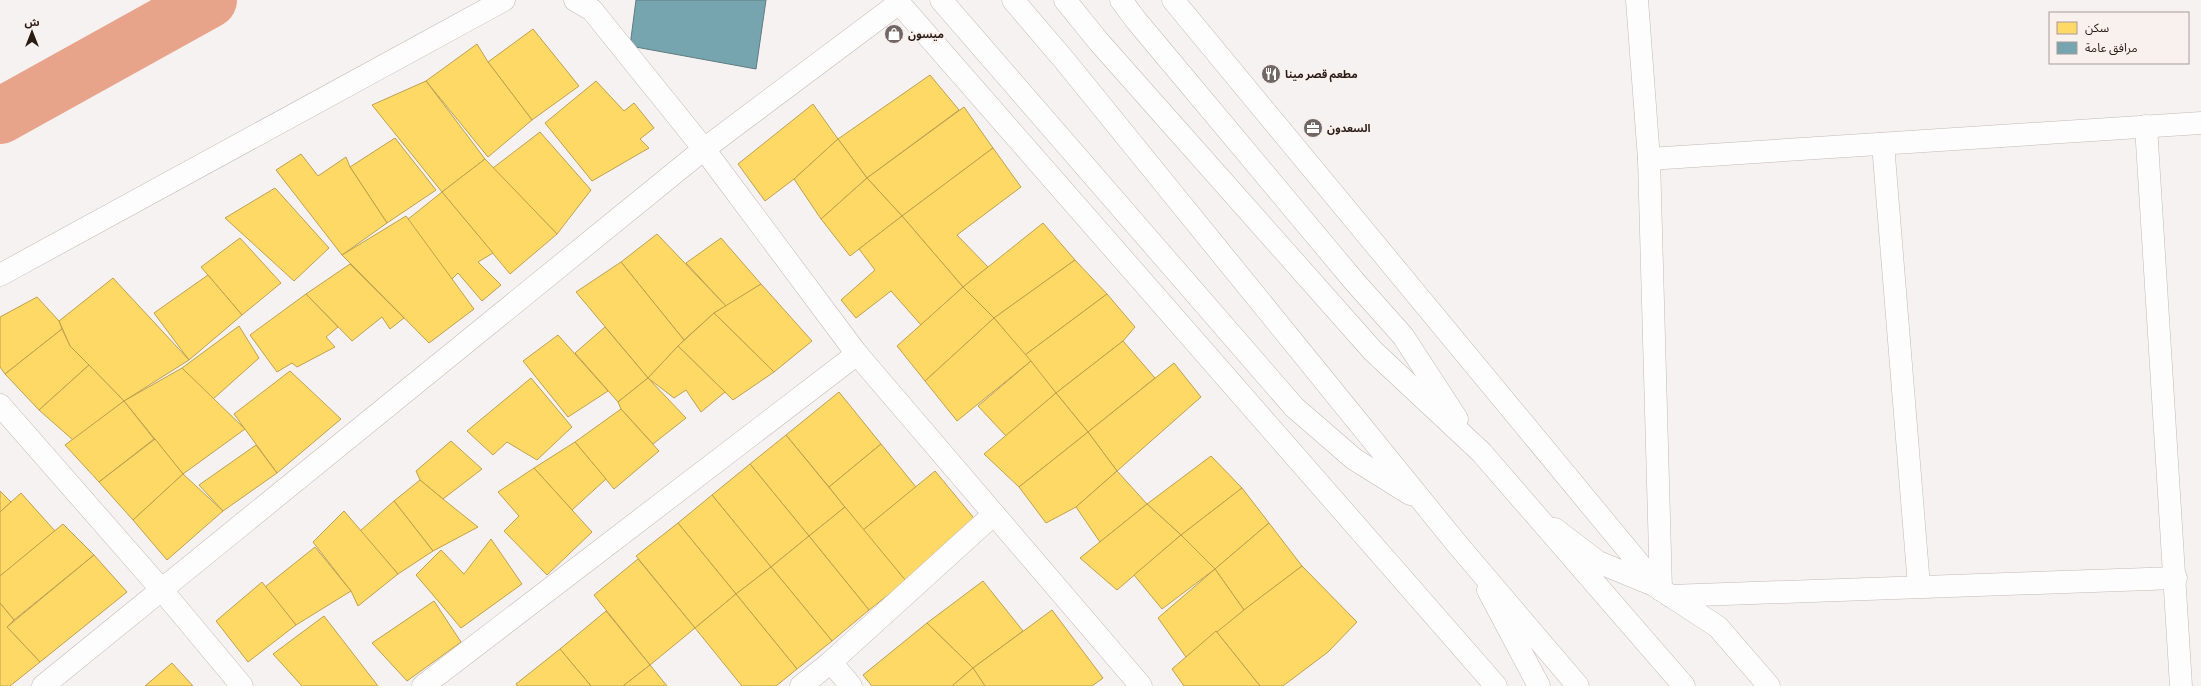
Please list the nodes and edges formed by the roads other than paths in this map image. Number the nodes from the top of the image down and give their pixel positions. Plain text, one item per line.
1 (504, 0) edge
2 (575, 0) edge
3 (941, 0) edge
4 (1013, 0) edge
5 (1065, 0) edge
6 (1121, 0) edge
7 (1173, 0) edge
8 (1637, 0) edge
9 (2201, 123) edge
10 (2146, 126) junction
11 (1883, 144) junction
12 (704, 149) junction
13 (1649, 159) junction
14 (0, 275) edge
15 (857, 354) junction
16 (3, 414) edge
17 (1481, 452) junction
18 (1515, 492) junction
19 (1422, 501) junction
20 (994, 514) junction
21 (1457, 544) junction
22 (2176, 578) junction
23 (1919, 586) junction
24 (161, 588) junction
25 (1666, 593) junction
26 (831, 662) junction
27 (43, 686) edge
28 (242, 686) edge
29 (424, 686) edge
30 (800, 686) edge
31 (851, 686) edge
32 (1141, 686) edge
33 (1496, 686) edge
34 (1539, 686) edge
35 (1578, 686) edge
36 (1684, 686) edge
37 (1769, 686) edge
38 (2181, 686) edge

1 - 14 main road
2 - 12 main road
3 - 19 main road
4 - 19 main road
5 - 17 main road
6 - 17 main road
7 - 25 main road
8 - 13 main road
9 - 10 main road
10 - 11 main road
10 - 22 main road
11 - 13 main road
11 - 23 main road
12 - 15 main road
12 - 24 main road
12 - 33 main road
13 - 25 main road
15 - 20 main road
15 - 29 main road
16 - 24 main road
17 - 18 main road
18 - 25 main road
18 - 36 main road
19 - 21 main road
20 - 26 main road
20 - 32 main road
21 - 34 main road
21 - 35 main road
22 - 23 main road
22 - 38 main road
23 - 25 main road
24 - 27 main road
24 - 28 main road
25 - 37 main road
26 - 30 main road
26 - 31 main road

